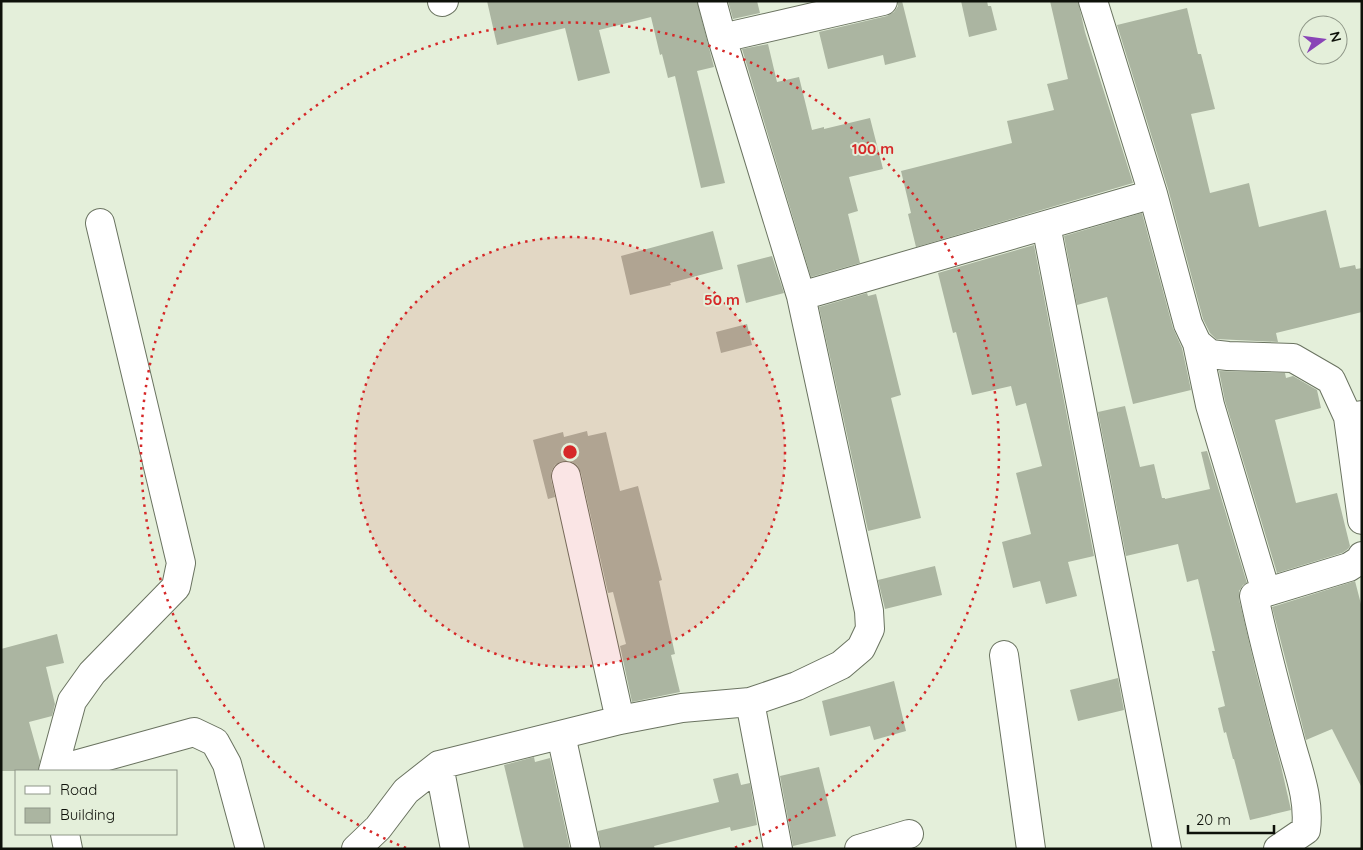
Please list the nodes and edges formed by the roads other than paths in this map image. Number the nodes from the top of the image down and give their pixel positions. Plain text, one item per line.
1 (712, 1) edge
2 (883, 1) edge
3 (1094, 1) edge
4 (722, 38) junction
5 (1153, 194) junction
6 (100, 222) dead end
7 (1046, 225) junction
8 (800, 296) junction
9 (1197, 343) junction
10 (1355, 416) edge
11 (566, 476) dead end
12 (1362, 520) edge
13 (1360, 568) edge
14 (1266, 592) junction
15 (1004, 655) dead end
16 (750, 702) junction
17 (620, 720) junction
18 (562, 735) junction
19 (439, 765) junction
20 (53, 770) edge
21 (57, 770) edge
22 (909, 834) dead end
23 (65, 835) edge
24 (68, 849) edge
25 (250, 849) edge
26 (356, 849) edge
27 (456, 849) edge
28 (586, 849) edge
29 (778, 849) edge
30 (859, 849) edge
31 (1031, 849) edge
32 (1167, 849) edge
33 (1278, 849) edge

1 - 4 street
2 - 4 street
3 - 5 street
4 - 8 street
5 - 7 street
5 - 9 street
6 - 20 street
7 - 8 street
7 - 32 street
8 - 16 street
9 - 10 street
9 - 14 street
10 - 12 street
11 - 17 street
13 - 14 street
14 - 33 street
15 - 31 street
16 - 17 street
16 - 29 street
17 - 18 street
18 - 19 street
18 - 28 street
19 - 26 street
19 - 27 street
21 - 25 street
22 - 30 street
23 - 24 street

